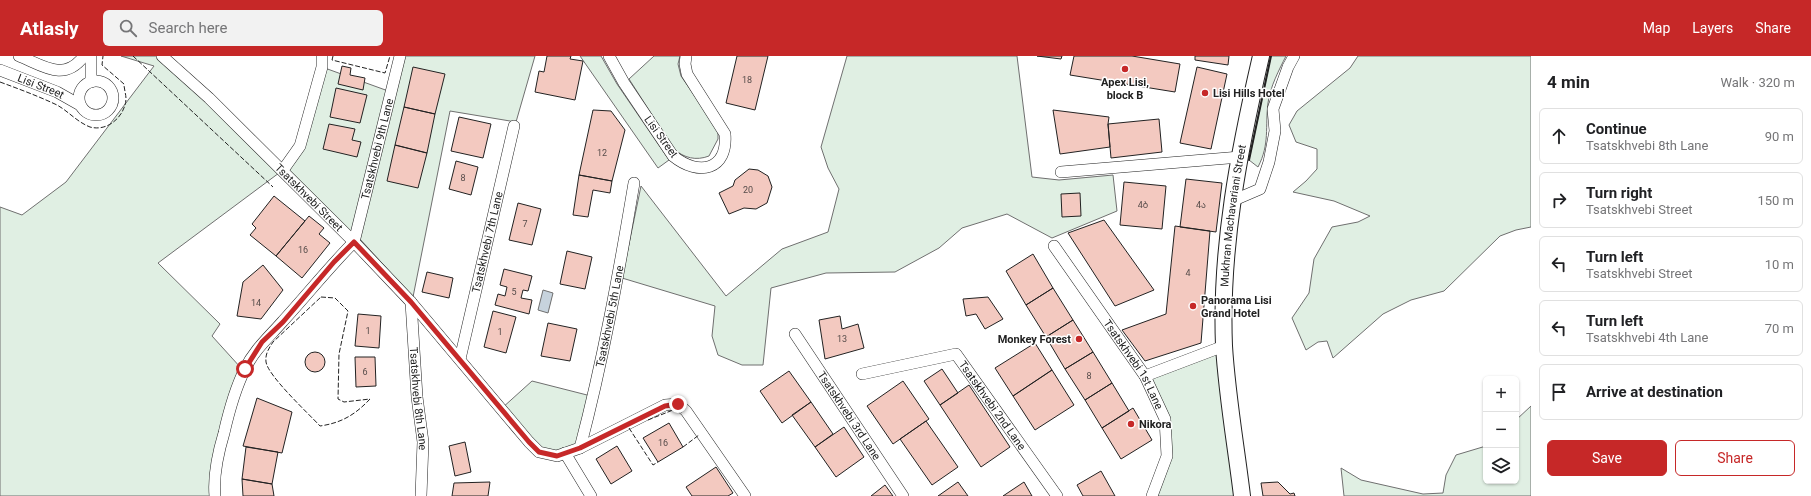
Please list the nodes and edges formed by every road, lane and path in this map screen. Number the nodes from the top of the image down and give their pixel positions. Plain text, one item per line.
1 (19, 56) edge
2 (84, 56) edge
3 (91, 56) edge
4 (162, 56) edge
5 (322, 56) edge
6 (400, 56) edge
7 (609, 56) edge
8 (686, 56) edge
9 (1261, 56) edge
10 (1294, 56) edge
11 (0, 70) edge
12 (91, 82) junction
13 (80, 105) junction
14 (514, 126) dead end
15 (1240, 157) junction
16 (283, 170) junction
17 (1061, 172) dead end
18 (634, 183) dead end
19 (1232, 201) junction
20 (354, 242) junction
21 (1054, 246) dead end
22 (411, 302) junction
23 (796, 334) dead end
24 (1224, 346) junction
25 (460, 359) junction
26 (862, 374) dead end
27 (1145, 376) junction
28 (580, 448) junction
29 (565, 453) junction
30 (215, 496) edge
31 (421, 496) edge
32 (591, 496) edge
33 (745, 496) edge
34 (903, 496) edge
35 (1057, 496) edge
36 (1152, 496) edge
37 (1242, 496) edge

1 - 2 street, Lisi Street
3 - 12 street
4 - 16 street, Tsatskhvebi Street
5 - 16 street
6 - 20 street, Tsatskhvebi 9th Lane
7 - 8 street, Lisi Street
9 - 15 main road, Mukhran Machavariani Street
10 - 19 street
11 - 13 street, Lisi Street
12 - 13 street
12 - 13 street
14 - 25 street, Tsatskhvebi 7th Lane
15 - 17 street
15 - 19 main road, Mukhran Machavariani Street
16 - 20 street, Tsatskhvebi Street
18 - 28 street, Tsatskhvebi 5th Lane
19 - 24 main road, Mukhran Machavariani Street
20 - 22 street, Tsatskhvebi Street
20 - 30 street
21 - 27 street, Tsatskhvebi 1st Lane
22 - 25 street, Tsatskhvebi Street
22 - 31 street, Tsatskhvebi 8th Lane
23 - 34 street, Tsatskhvebi 3rd Lane
24 - 27 street
24 - 37 main road, Mukhran Machavariani Street
25 - 29 street, Tsatskhvebi Street
26 - 35 street, Tsatskhvebi 2nd Lane
27 - 36 street, Tsatskhvebi 1st Lane
28 - 29 street, Tsatskhvebi Street
28 - 33 street, Tsatskhvebi Street
29 - 32 street

